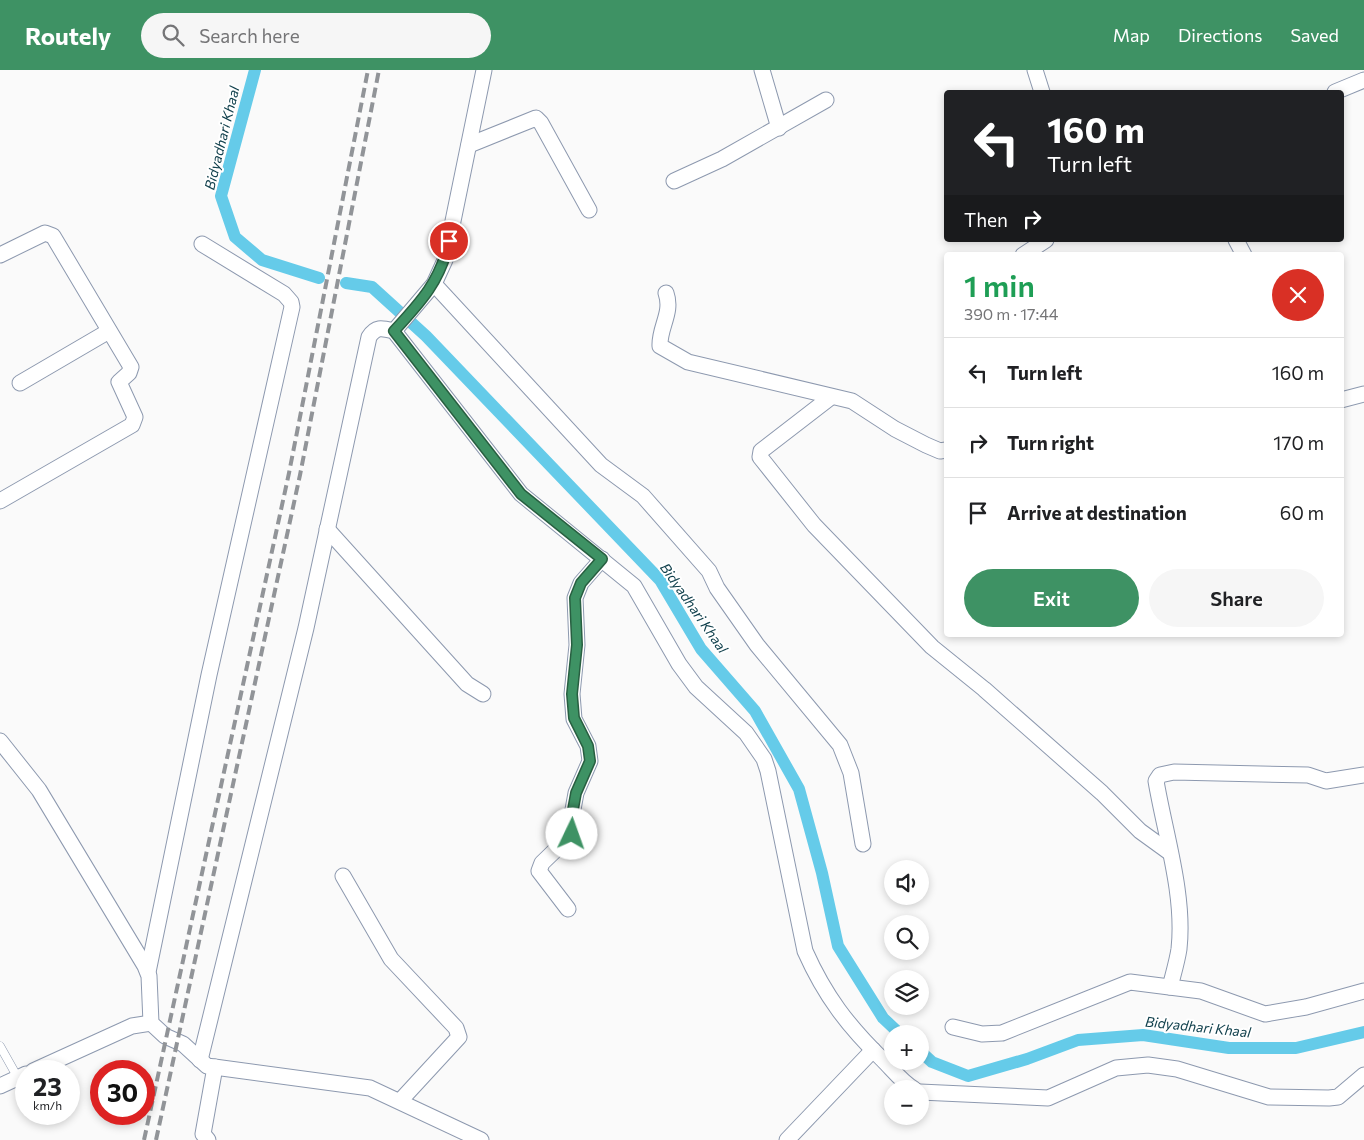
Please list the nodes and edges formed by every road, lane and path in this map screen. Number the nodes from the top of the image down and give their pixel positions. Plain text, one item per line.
1 (484, 70) edge
2 (762, 70) edge
3 (1035, 70) edge
4 (1364, 80) edge
5 (1041, 90) edge
6 (1340, 90) edge
7 (826, 100) dead end
8 (779, 128) junction
9 (469, 145) junction
10 (674, 181) dead end
11 (589, 210) dead end
12 (1043, 242) edge
13 (202, 244) dead end
14 (1028, 252) edge
15 (0, 255) edge
16 (434, 284) junction
17 (666, 293) dead end
18 (109, 331) junction
19 (394, 331) junction
20 (20, 383) dead end
21 (1364, 394) edge
22 (831, 397) junction
23 (1344, 399) edge
24 (944, 450) edge
25 (0, 501) edge
26 (327, 529) junction
27 (602, 559) junction
28 (482, 694) dead end
29 (0, 741) edge
30 (1364, 775) edge
31 (862, 844) dead end
32 (1170, 852) junction
33 (343, 876) dead end
34 (568, 909) dead end
35 (148, 972) junction
36 (1170, 987) junction
37 (1364, 991) edge
38 (151, 1023) junction
39 (953, 1027) dead end
40 (0, 1046) edge
41 (873, 1050) junction
42 (57, 1060) edge
43 (200, 1060) junction
44 (15, 1066) edge
45 (215, 1067) junction
46 (1364, 1075) edge
47 (15, 1079) edge
48 (905, 1080) edge
49 (0, 1086) edge
50 (929, 1092) edge
51 (400, 1101) junction
52 (204, 1138) edge
53 (481, 1140) edge
54 (787, 1140) edge

1 - 9 street
2 - 8 street
3 - 5 street
4 - 6 street
7 - 8 street
8 - 10 street
9 - 11 street
9 - 16 street
12 - 14 street
13 - 35 street
15 - 18 street
16 - 19 street
16 - 31 street
17 - 22 street
18 - 20 street
18 - 25 street
19 - 26 street
19 - 27 street
21 - 23 street
22 - 24 street
22 - 32 street
26 - 28 street
26 - 43 street
27 - 34 street
27 - 41 street
29 - 35 street
30 - 32 street
32 - 36 street
33 - 51 street
35 - 38 street
36 - 37 street
36 - 39 street
38 - 42 street
38 - 43 street
40 - 44 lane
41 - 48 street
41 - 54 street
43 - 45 street
45 - 51 street
45 - 52 street
46 - 50 street
47 - 49 street
51 - 53 street

